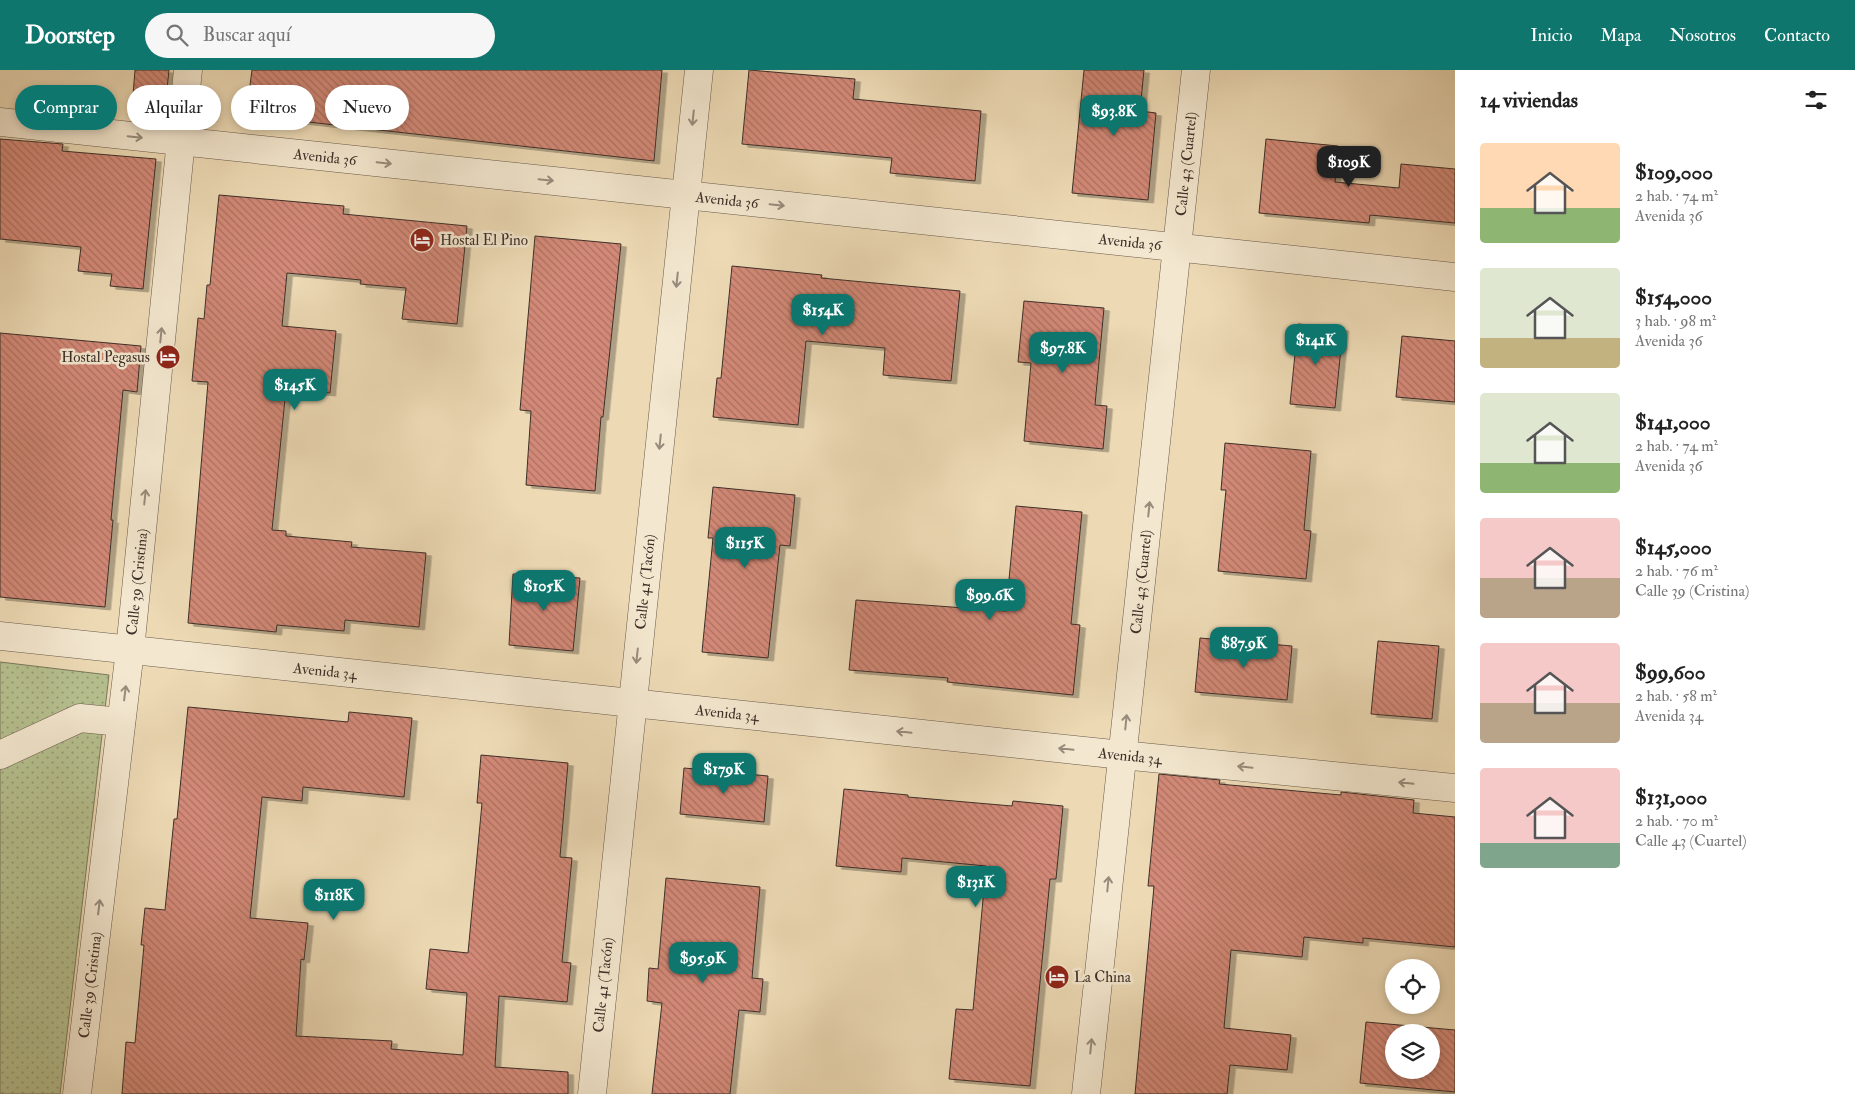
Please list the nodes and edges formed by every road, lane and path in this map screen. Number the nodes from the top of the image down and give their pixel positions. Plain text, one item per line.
1 (188, 70) edge
2 (698, 70) edge
3 (1196, 70) edge
4 (0, 122) edge
5 (180, 142) junction
6 (686, 195) junction
7 (1176, 247) junction
8 (1455, 277) edge
9 (0, 636) edge
10 (130, 650) junction
11 (632, 703) junction
12 (121, 722) junction
13 (0, 755) edge
14 (1122, 755) junction
15 (1455, 788) edge
16 (77, 1094) edge
17 (592, 1094) edge
18 (1086, 1094) edge

1 - 5 street, Calle 39 (Cristina)
2 -> 6 street, Calle 41 (Tacón)
3 - 7 street, Calle 43 (Cuartel)
4 -> 5 street, Avenida 36
5 -> 6 street, Avenida 36
10 -> 5 street, Calle 39 (Cristina)
6 -> 7 street, Avenida 36
6 -> 11 street, Calle 41 (Tacón)
7 - 8 street, Avenida 36
14 -> 7 street, Calle 43 (Cuartel)
9 - 10 street, Avenida 34
10 - 11 street, Avenida 34
12 -> 10 street, Calle 39 (Cristina)
14 -> 11 street, Avenida 34
11 - 17 street, Calle 41 (Tacón)
12 - 13 street
16 -> 12 street, Calle 39 (Cristina)
15 -> 14 street, Avenida 34
18 -> 14 street, Calle 43 (Cuartel)

